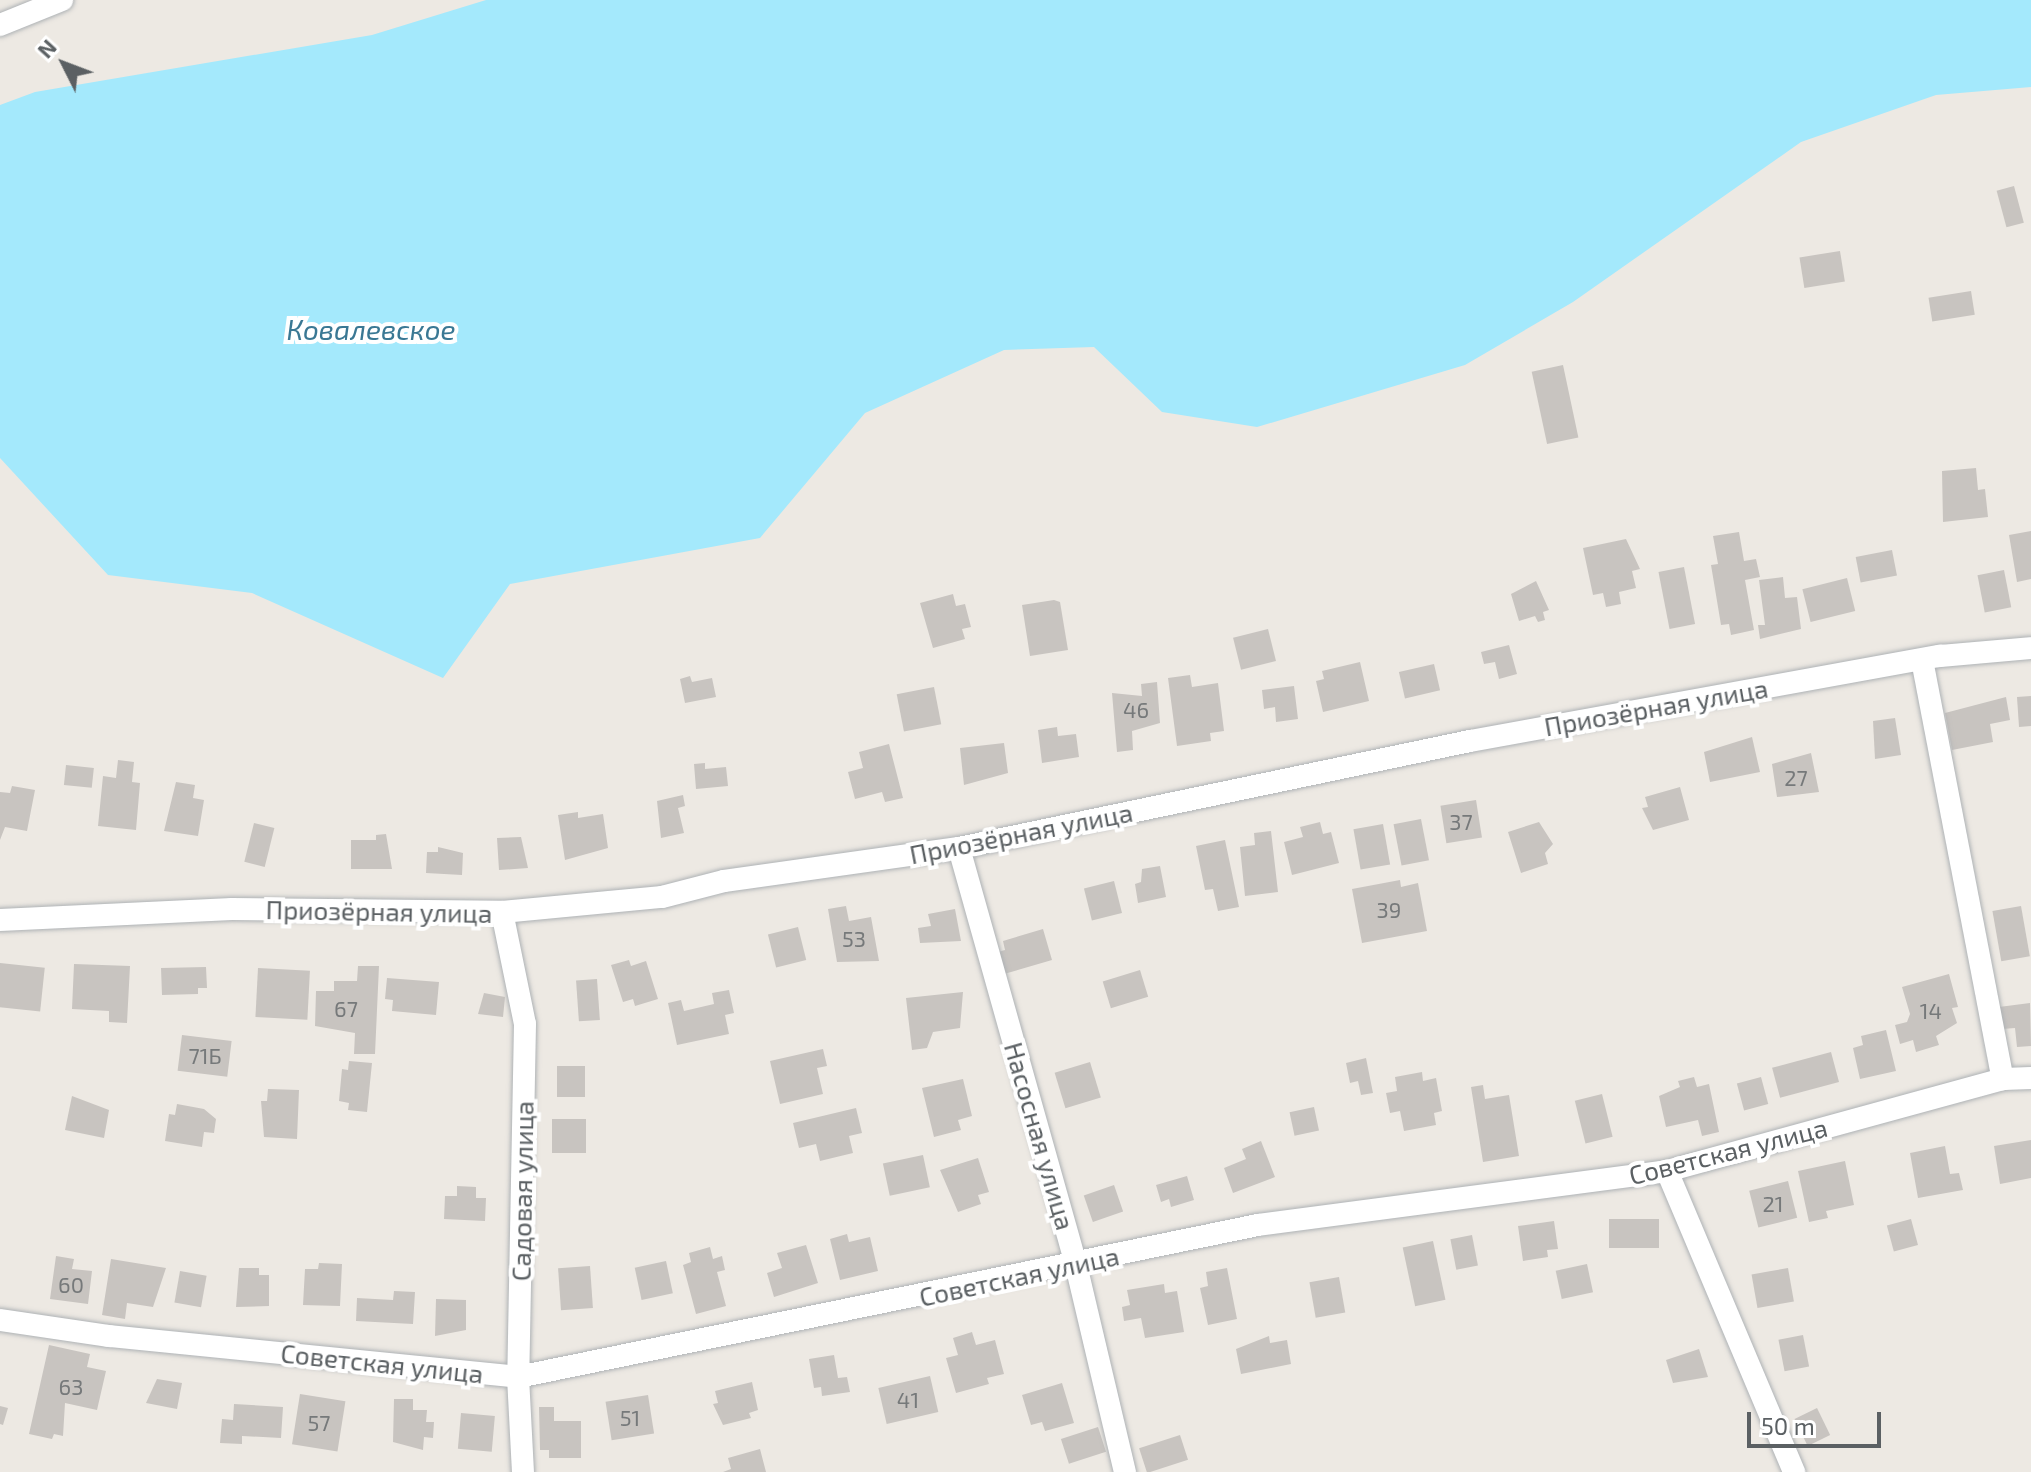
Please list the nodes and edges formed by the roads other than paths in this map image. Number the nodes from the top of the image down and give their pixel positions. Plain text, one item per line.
1 (62, 0) edge
2 (0, 25) edge
3 (2031, 648) edge
4 (1922, 660) junction
5 (959, 848) junction
6 (502, 912) junction
7 (0, 920) edge
8 (2031, 1078) edge
9 (2003, 1079) junction
10 (1667, 1171) junction
11 (1076, 1265) junction
12 (0, 1320) edge
13 (518, 1377) junction
14 (523, 1472) edge
15 (1125, 1472) edge
16 (1794, 1472) edge

1 - 2 street
3 - 4 street, Приозёрная улица
4 - 5 street, Приозёрная улица
4 - 9 street
5 - 6 street, Приозёрная улица
5 - 11 street, Насосная улица
6 - 7 street, Приозёрная улица
6 - 13 street, Садовая улица
8 - 9 street, Советская улица
9 - 10 street, Советская улица
10 - 11 street, Советская улица
10 - 16 street
11 - 13 street, Советская улица
11 - 15 street, Насосная улица
12 - 13 street, Советская улица
13 - 14 street, Садовая улица

